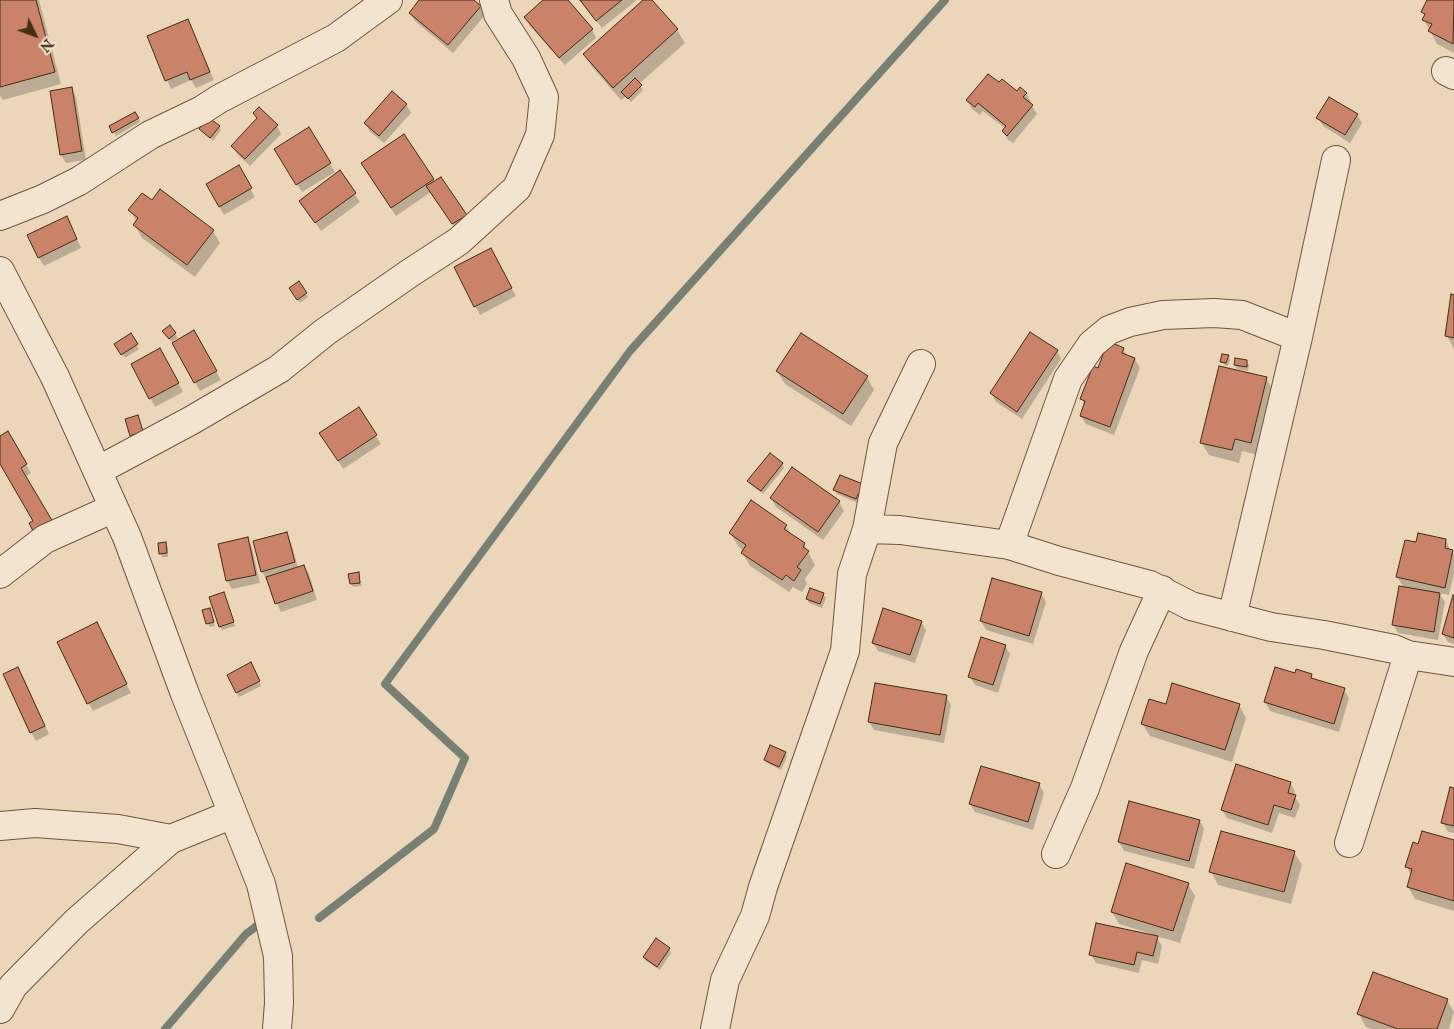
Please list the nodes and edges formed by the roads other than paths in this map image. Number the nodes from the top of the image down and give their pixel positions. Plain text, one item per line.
1 (388, 0) edge
2 (494, 0) edge
3 (1336, 160) dead end
4 (0, 216) edge
5 (0, 271) edge
6 (1298, 337) junction
7 (921, 364) dead end
8 (97, 471) junction
9 (114, 508) junction
10 (867, 529) junction
11 (1009, 546) junction
12 (0, 574) edge
13 (1162, 590) junction
14 (1232, 617) junction
15 (1408, 655) junction
16 (1454, 662) edge
17 (233, 814) junction
18 (0, 826) edge
19 (172, 839) junction
20 (1349, 843) dead end
21 (1056, 854) dead end
22 (0, 1009) edge
23 (277, 1029) edge
24 (715, 1029) edge

1 - 4 street
2 - 8 street
3 - 6 street
5 - 8 street
6 - 11 street
6 - 14 street
7 - 10 street
8 - 9 street
9 - 12 street
9 - 17 street
10 - 11 street
10 - 24 street
11 - 13 street
13 - 14 street
13 - 21 street
14 - 15 street
15 - 16 street
15 - 20 street
17 - 19 street
17 - 23 street
18 - 19 street
19 - 22 street

